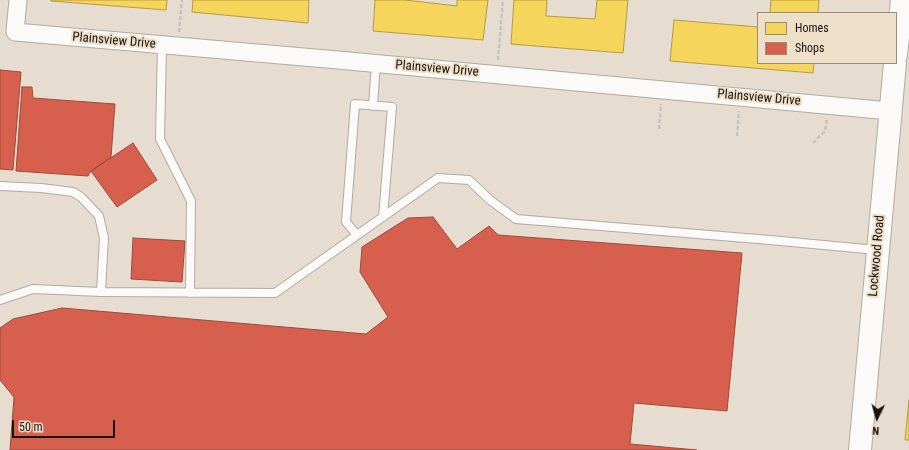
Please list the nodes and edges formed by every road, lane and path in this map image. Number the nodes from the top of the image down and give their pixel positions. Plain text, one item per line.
1 (18, 0) edge
2 (182, 0) edge
3 (503, 0) edge
4 (902, 0) edge
5 (170, 46) junction
6 (897, 46) edge
7 (376, 63) junction
8 (895, 64) edge
9 (496, 74) junction
10 (662, 89) junction
11 (740, 96) junction
12 (829, 105) junction
13 (373, 106) junction
14 (890, 111) junction
15 (659, 129) dead end
16 (737, 136) dead end
17 (813, 143) dead end
18 (0, 186) edge
19 (383, 217) junction
20 (357, 235) junction
21 (878, 250) junction
22 (102, 292) junction
23 (190, 293) junction
24 (0, 300) edge
25 (860, 450) edge

1 - 5 street, Plainsview Drive
2 - 5 path
3 - 9 path
4 - 6 street
5 - 7 street, Plainsview Drive
5 - 23 lane
7 - 9 street, Plainsview Drive
7 - 13 lane
8 - 14 street, Lockwood Road
9 - 10 street, Plainsview Drive
10 - 11 street, Plainsview Drive
10 - 15 path
11 - 12 street, Plainsview Drive
11 - 16 path
12 - 14 street, Plainsview Drive
12 - 17 path
13 - 19 lane
13 - 20 lane
14 - 21 street, Lockwood Road
18 - 22 lane
19 - 20 lane
19 - 21 lane
20 - 23 lane
21 - 25 street, Lockwood Road
22 - 23 lane
22 - 24 lane

